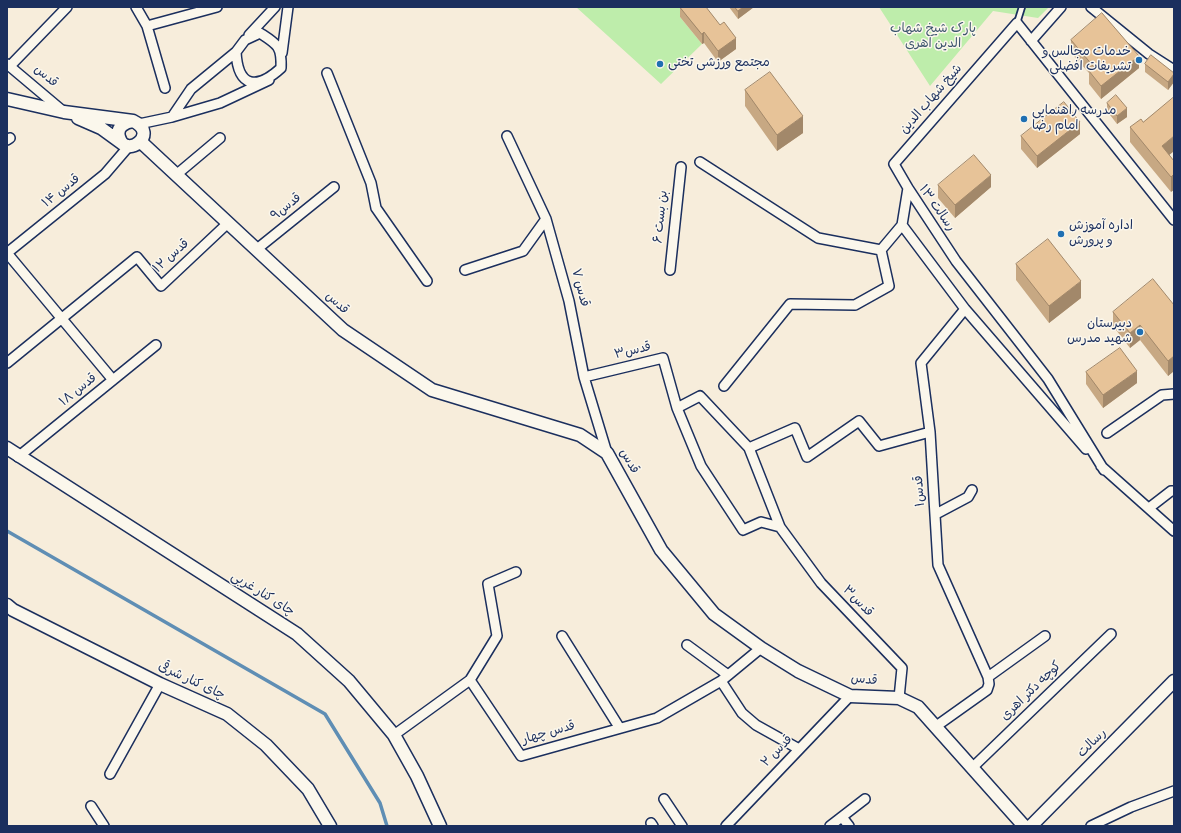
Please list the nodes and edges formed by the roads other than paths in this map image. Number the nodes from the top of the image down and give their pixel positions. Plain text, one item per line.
1 (67, 7) edge
2 (136, 7) edge
3 (217, 7) edge
4 (275, 7) edge
5 (288, 7) edge
6 (1022, 7) edge
7 (1061, 7) edge
8 (1091, 7) edge
9 (1017, 23) junction
10 (147, 26) junction
11 (245, 40) junction
12 (1031, 41) junction
13 (236, 52) junction
14 (282, 53) junction
15 (8, 65) edge
16 (1174, 70) edge
17 (327, 73) dead end
18 (269, 80) junction
19 (165, 88) dead end
20 (7, 99) edge
21 (64, 112) junction
22 (172, 117) junction
23 (136, 123) junction
24 (507, 136) dead end
25 (220, 138) dead end
26 (141, 142) junction
27 (126, 145) junction
28 (700, 162) dead end
29 (681, 167) dead end
30 (176, 175) junction
31 (334, 187) dead end
32 (908, 188) junction
33 (546, 219) junction
34 (1174, 220) edge
35 (228, 223) junction
36 (902, 225) junction
37 (257, 250) junction
38 (881, 250) junction
39 (7, 253) edge
40 (465, 270) dead end
41 (670, 270) dead end
42 (427, 281) dead end
43 (965, 309) junction
44 (62, 320) junction
45 (156, 345) dead end
46 (7, 363) edge
47 (584, 377) junction
48 (113, 380) junction
49 (724, 386) dead end
50 (1174, 394) edge
51 (677, 408) junction
52 (930, 432) junction
53 (1107, 433) dead end
54 (7, 448) edge
55 (749, 448) junction
56 (607, 453) junction
57 (18, 457) junction
58 (1104, 470) junction
59 (972, 490) dead end
60 (1174, 491) edge
61 (1149, 508) junction
62 (936, 514) junction
63 (780, 527) junction
64 (1174, 531) edge
65 (516, 572) dead end
66 (9, 609) edge
67 (1111, 634) dead end
68 (562, 636) dead end
69 (1045, 636) dead end
70 (687, 645) dead end
71 (761, 648) junction
72 (988, 677) junction
73 (724, 678) junction
74 (470, 680) junction
75 (1174, 681) edge
76 (160, 684) junction
77 (850, 696) junction
78 (899, 698) junction
79 (618, 727) junction
80 (935, 727) junction
81 (394, 735) junction
82 (799, 749) junction
83 (972, 768) junction
84 (110, 774) dead end
85 (1174, 792) edge
86 (664, 799) dead end
87 (865, 799) dead end
88 (91, 806) dead end
89 (842, 817) junction
90 (104, 826) edge
91 (330, 826) edge
92 (440, 826) edge
93 (682, 826) edge
94 (726, 826) edge
95 (830, 826) edge
96 (850, 826) edge
97 (1024, 826) edge
98 (1031, 826) edge
99 (1091, 826) edge

1 - 15 street
2 - 10 street
3 - 10 street
4 - 11 street
5 - 14 street
6 - 9 lane
7 - 12 street
8 - 16 street
9 - 12 street
9 - 32 street, شیخ شهاب الدین
10 - 19 street
11 - 13 street
11 - 14 street
12 - 34 street
13 - 18 street
13 - 22 street
14 - 18 street
15 - 21 street, قدس
17 - 42 street
18 - 22 street, قدس
20 - 21 street, قدس
21 - 23 street, قدس
21 - 27 street, قدس
22 - 23 street, قدس
23 - 26 street
23 - 27 street
24 - 33 street, قدس ۷
25 - 30 street
26 - 27 street
26 - 30 street, قدس
27 - 39 street, قدس ۱۴
28 - 38 street
29 - 41 street, بن بست ۶
30 - 35 street, قدس
31 - 37 street, قدس۹
32 - 36 street, رسالت ۱۳
32 - 58 street, رسالت ۱۳
33 - 40 street
33 - 47 street, قدس ۷
35 - 37 street, قدس
35 - 44 street, قدس ۱۲
36 - 38 street
36 - 43 street, رسالت ۱۳
37 - 56 street, قدس
38 - 49 street
39 - 44 street
43 - 52 street, قدس۱
43 - 58 street, رسالت ۱۳
44 - 46 street
44 - 48 street
45 - 48 street, قدس ۱۸
47 - 51 street, قدس۳
47 - 56 street, قدس ۷
48 - 57 street, قدس ۱۸
50 - 53 street
51 - 55 street, قدس۳
51 - 63 street, قدس۳
52 - 55 street
52 - 62 street, قدس۱
54 - 57 street, چای کنار غربی
55 - 63 street, قدس۳
56 - 71 street, قدس
57 - 81 street, چای کنار غربی
58 - 61 street, رسالت ۱۳
59 - 62 street
60 - 61 street
61 - 64 street, رسالت ۱۳
62 - 72 street, قدس۱
63 - 78 street, قدس۳
65 - 74 street
66 - 76 street, چای کنار شرقی
67 - 83 street, کوچه دکتر اهری
68 - 79 street
69 - 72 street
70 - 73 street
71 - 73 street, قدس چهار
71 - 77 street, قدس
72 - 80 street
73 - 79 street, قدس چهار
73 - 82 street
74 - 79 street, قدس چهار
74 - 81 street
75 - 98 street, رسالت
76 - 84 street
76 - 91 street, چای کنار شرقی
77 - 78 street, قدس
77 - 82 street, قدس ۲
78 - 80 street, قدس
80 - 83 street, قدس
81 - 92 street, چای کنار غربی
82 - 94 street, قدس ۲
83 - 97 street, قدس
85 - 99 street
86 - 93 street
87 - 89 street
88 - 90 street
89 - 95 street
89 - 96 street

